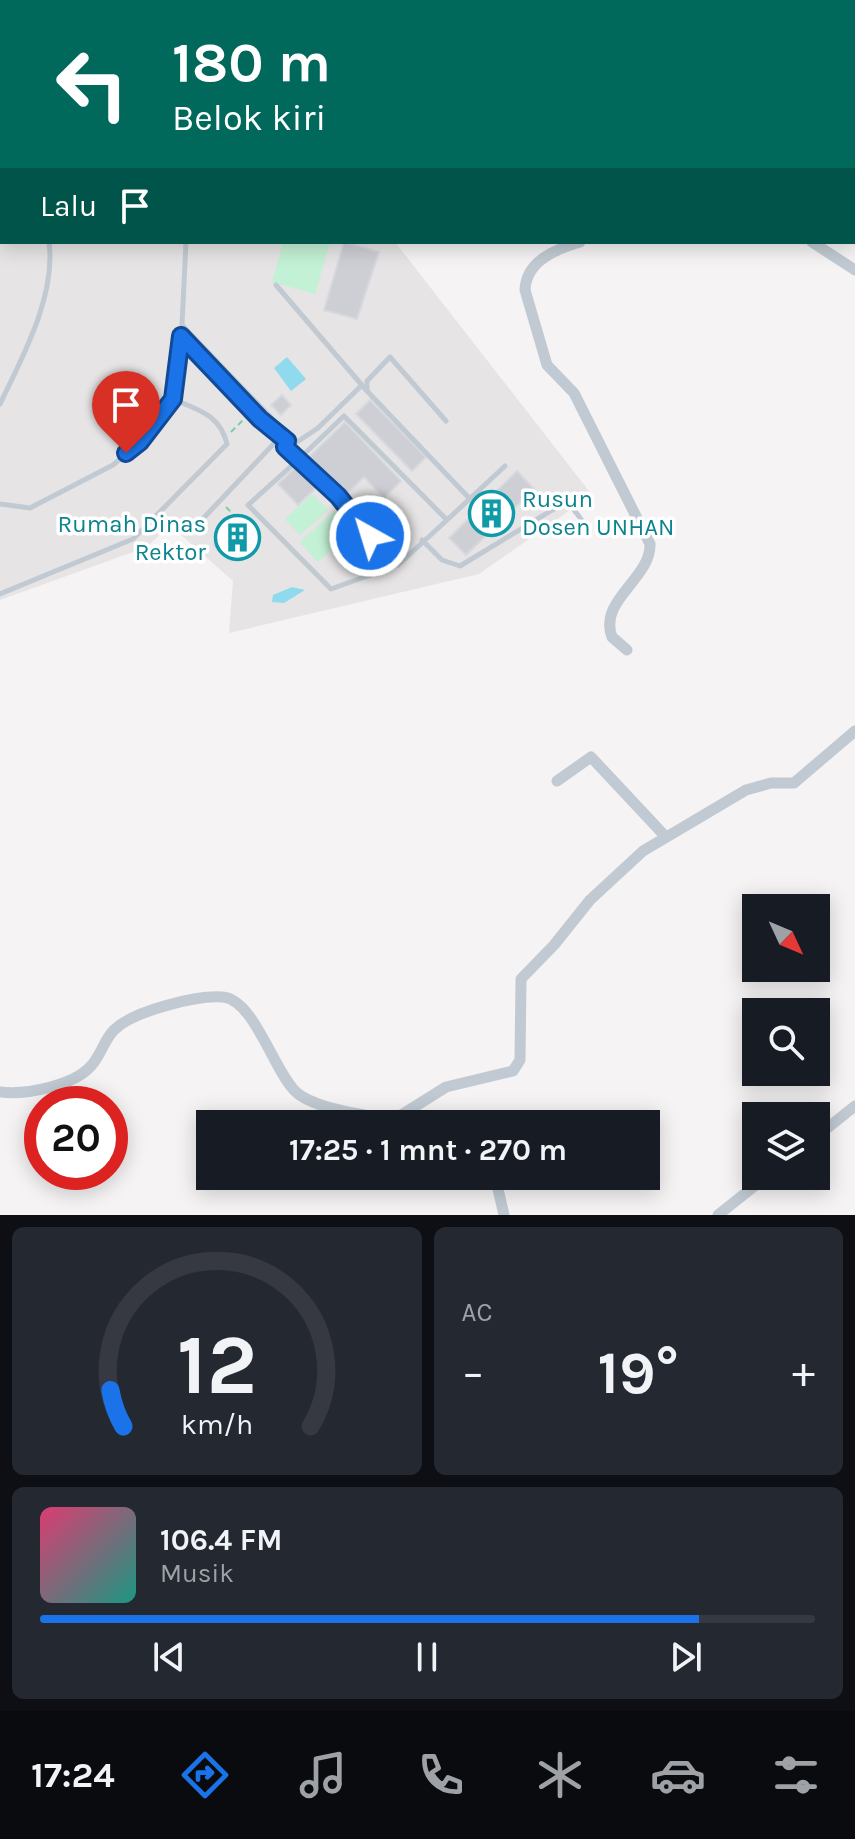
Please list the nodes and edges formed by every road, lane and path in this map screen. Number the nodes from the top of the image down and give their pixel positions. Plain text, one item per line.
1 (49, 244) edge
2 (186, 244) edge
3 (575, 244) edge
4 (815, 244) edge
5 (855, 270) edge
6 (276, 285) dead end
7 (182, 325) junction
8 (181, 336) junction
9 (362, 385) junction
10 (367, 391) junction
11 (173, 399) junction
12 (0, 404) edge
13 (252, 410) junction
14 (446, 421) dead end
15 (281, 436) junction
16 (226, 438) junction
17 (287, 441) junction
18 (299, 459) junction
19 (505, 466) dead end
20 (470, 499) junction
21 (219, 501) junction
22 (0, 504) edge
23 (236, 517) dead end
24 (581, 519) dead end
25 (447, 520) junction
26 (197, 525) dead end
27 (422, 540) junction
28 (398, 565) junction
29 (0, 594) edge
30 (627, 650) dead end
31 (855, 731) edge
32 (557, 781) dead end
33 (665, 836) junction
34 (0, 1092) edge
35 (855, 1106) edge
36 (354, 1110) edge
37 (409, 1110) edge
38 (830, 1126) edge
39 (498, 1190) edge
40 (749, 1190) edge
41 (504, 1215) edge
42 (718, 1215) edge

1 - 12 lane
2 - 7 lane
3 - 30 street
4 - 5 street
6 - 9 lane
7 - 8 lane
7 - 17 lane
8 - 11 lane
8 - 13 lane
9 - 10 lane
9 - 17 lane
10 - 14 lane
10 - 20 lane
11 - 16 lane
11 - 22 lane
13 - 15 lane
13 - 16 path
15 - 17 lane
15 - 21 lane
16 - 29 lane
17 - 18 lane
18 - 25 lane
18 - 28 lane
18 - 28 lane
19 - 20 lane
20 - 25 lane
21 - 23 path
21 - 26 lane
24 - 27 lane
25 - 27 lane
27 - 28 lane
31 - 33 street
32 - 33 street
33 - 37 street
34 - 36 street
35 - 38 street
39 - 41 street
40 - 42 street

